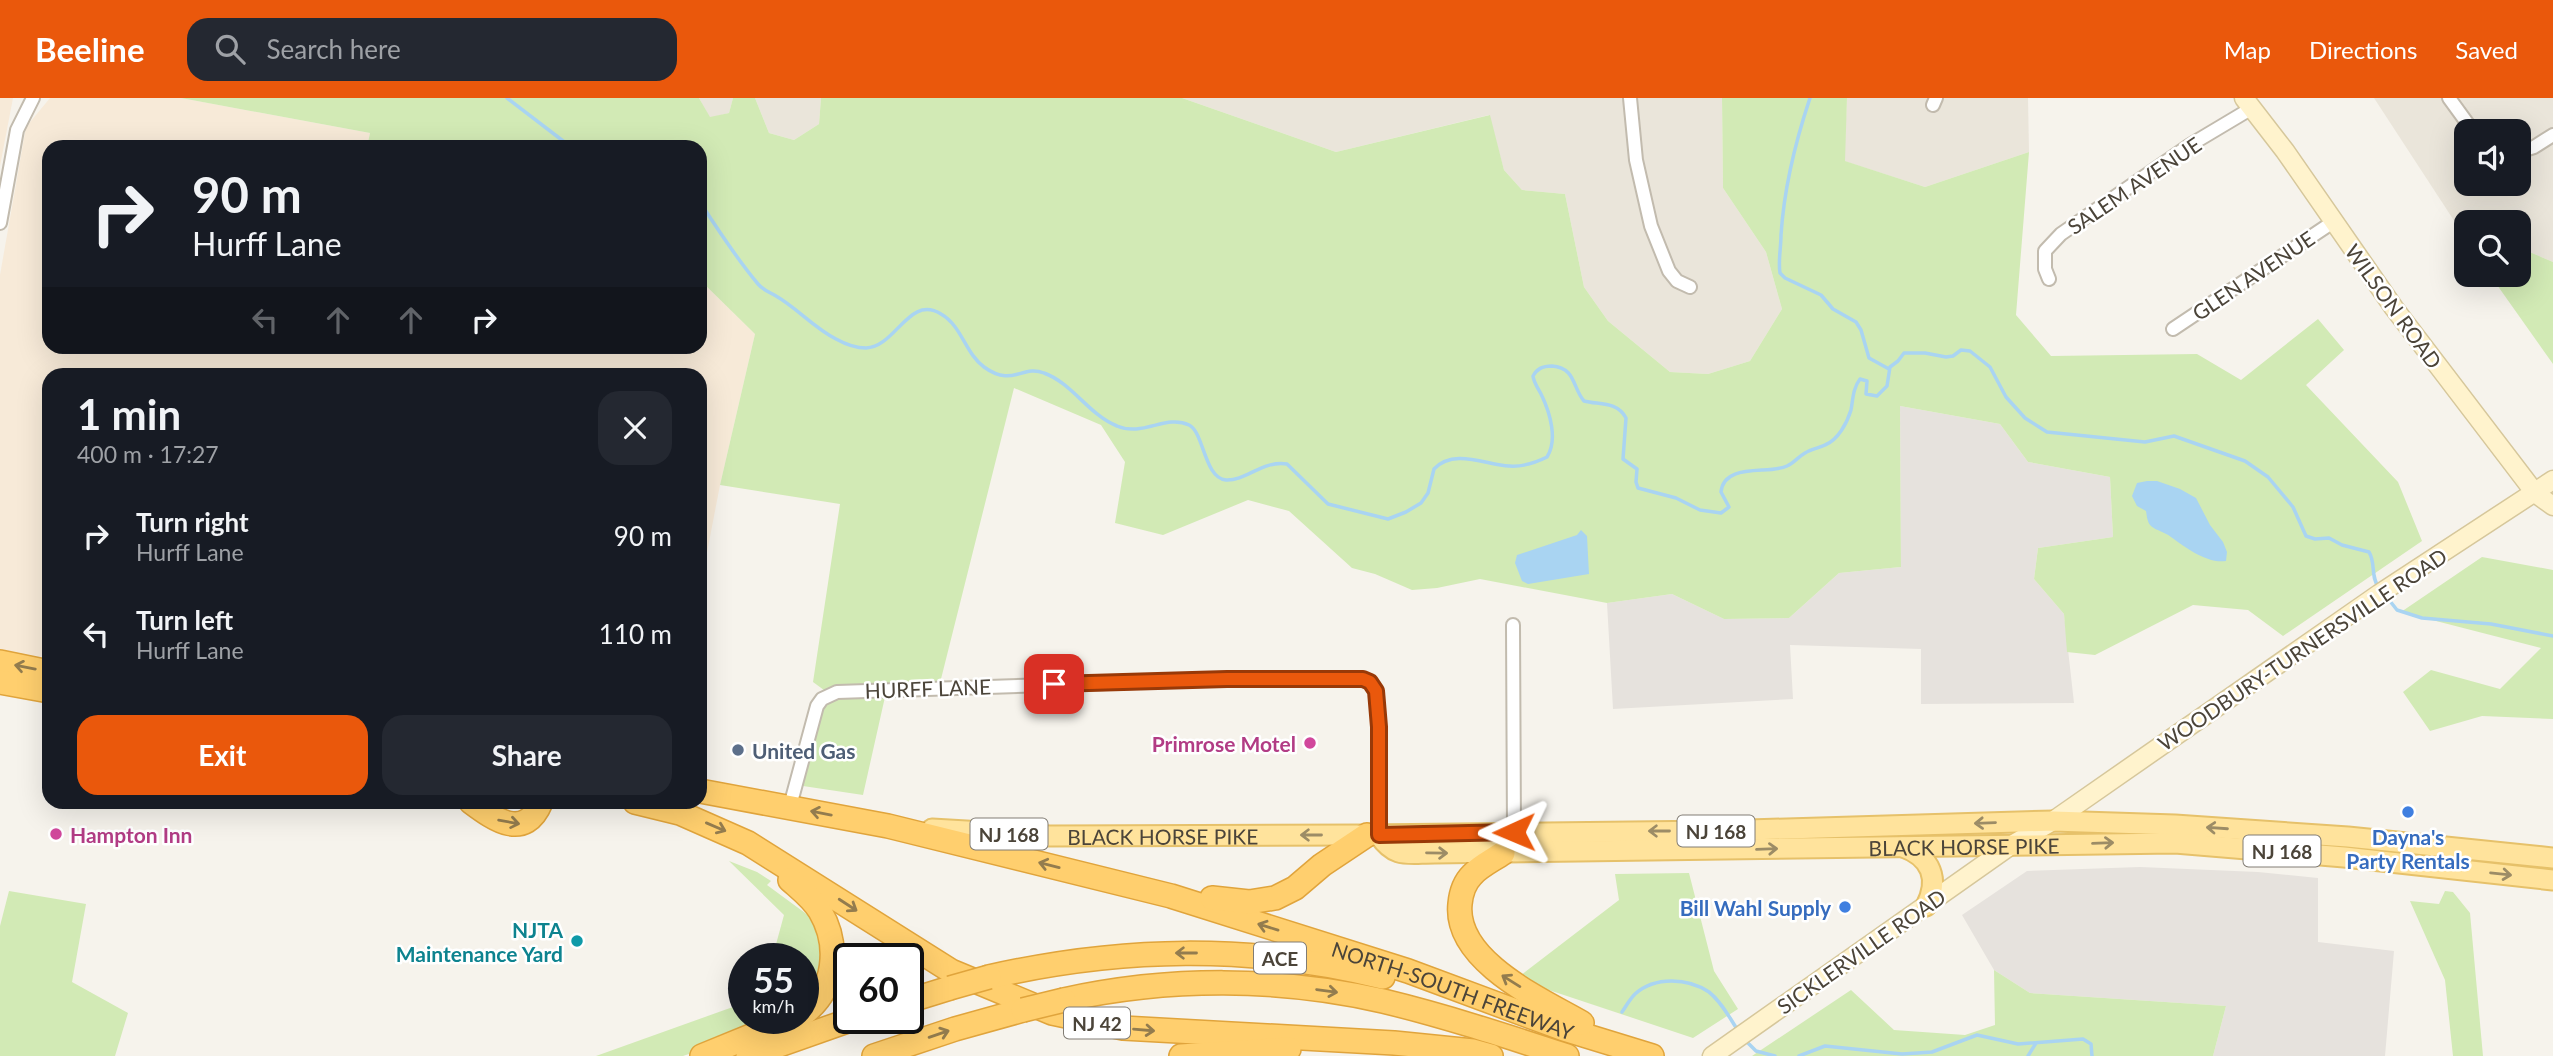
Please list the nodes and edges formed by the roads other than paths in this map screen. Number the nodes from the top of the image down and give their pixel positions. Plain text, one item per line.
1 (33, 98) edge
2 (1630, 98) edge
3 (2449, 98) edge
4 (2248, 103) edge
5 (2464, 119) edge
6 (2553, 135) edge
7 (2531, 148) edge
8 (2333, 222) junction
9 (0, 223) edge
10 (2049, 279) dead end
11 (1690, 287) dead end
12 (2173, 329) dead end
13 (2553, 481) edge
14 (2535, 493) junction
15 (2553, 506) edge
16 (1513, 625) dead end
17 (0, 663) edge
18 (42, 671) edge
19 (0, 682) edge
20 (42, 690) edge
21 (707, 792) edge
22 (790, 806) junction
23 (481, 809) edge
24 (538, 809) edge
25 (664, 809) edge
26 (2053, 821) junction
27 (888, 826) junction
28 (1514, 832) junction
29 (1561, 832) junction
30 (1373, 835) junction
31 (2348, 837) junction
32 (1716, 840) junction
33 (748, 843) junction
34 (1898, 846) junction
35 (2010, 846) junction
36 (1560, 852) junction
37 (1503, 853) junction
38 (2344, 857) junction
39 (2553, 858) edge
40 (1107, 880) junction
41 (2553, 880) edge
42 (1926, 906) junction
43 (924, 996) edge
44 (819, 998) edge
45 (833, 1026) edge
46 (1564, 1028) junction
47 (756, 1034) edge
48 (1377, 1042) junction
49 (702, 1056) edge
50 (748, 1056) edge
51 (874, 1056) edge
52 (1181, 1056) edge
53 (1491, 1056) edge
54 (1567, 1056) edge
55 (1652, 1056) edge
56 (1659, 1056) edge
57 (1712, 1056) edge

1 - 9 street
2 - 11 street
3 - 5 street
4 - 8 main road, WILSON ROAD
4 - 10 street, SALEM AVENUE
6 - 7 street
8 - 12 street, GLEN AVENUE
8 - 14 main road, WILSON ROAD
13 - 14 main road, WOODBURY-TURNERSVILLE ROAD
14 - 15 main road, WILSON ROAD
14 - 26 main road, WOODBURY-TURNERSVILLE ROAD
16 - 28 street
18 -> 17 highway
19 - 20 highway
21 - 22 highway, BLACK HORSE PIKE
27 -> 22 highway, BLACK HORSE PIKE
22 - 30 street, HURFF LANE
23 -> 24 highway
25 -> 33 highway, NJ 42
31 -> 26 main road, BLACK HORSE PIKE / NJ 168
26 -> 32 main road, BLACK HORSE PIKE / NJ 168
26 - 35 main road, WOODBURY-TURNERSVILLE ROAD
30 -> 27 main road, BLACK HORSE PIKE / NJ 168
40 -> 27 highway, NORTH-SOUTH FREEWAY
28 - 29 main road, BLACK HORSE PIKE / NJ 168
28 - 30 main road, BLACK HORSE PIKE / NJ 168
32 -> 29 main road, BLACK HORSE PIKE / NJ 168
29 - 36 main road
30 -> 37 main road, BLACK HORSE PIKE / NJ 168
30 - 40 highway
31 - 38 street
31 - 39 main road, BLACK HORSE PIKE / NJ 168
32 -> 34 main road, BLACK HORSE PIKE / NJ 168
32 - 36 main road, BLACK HORSE PIKE / NJ 168
33 - 44 highway
33 -> 48 highway, NJ 42
34 - 35 main road, BLACK HORSE PIKE / NJ 168
34 - 42 main road
35 -> 38 main road, BLACK HORSE PIKE / NJ 168
35 - 42 main road, SICKLERVILLE ROAD
36 - 37 main road, BLACK HORSE PIKE / NJ 168
56 -> 37 highway
38 -> 41 main road, BLACK HORSE PIKE / NJ 168
46 -> 40 highway, NORTH-SOUTH FREEWAY
42 - 57 main road, SICKLERVILLE ROAD
46 -> 43 highway, ACE, bridge
45 - 50 highway
46 - 55 highway, NORTH-SOUTH FREEWAY
47 - 49 highway
48 - 52 highway
48 - 53 highway, NJ 42
51 -> 54 highway, ACE, bridge

